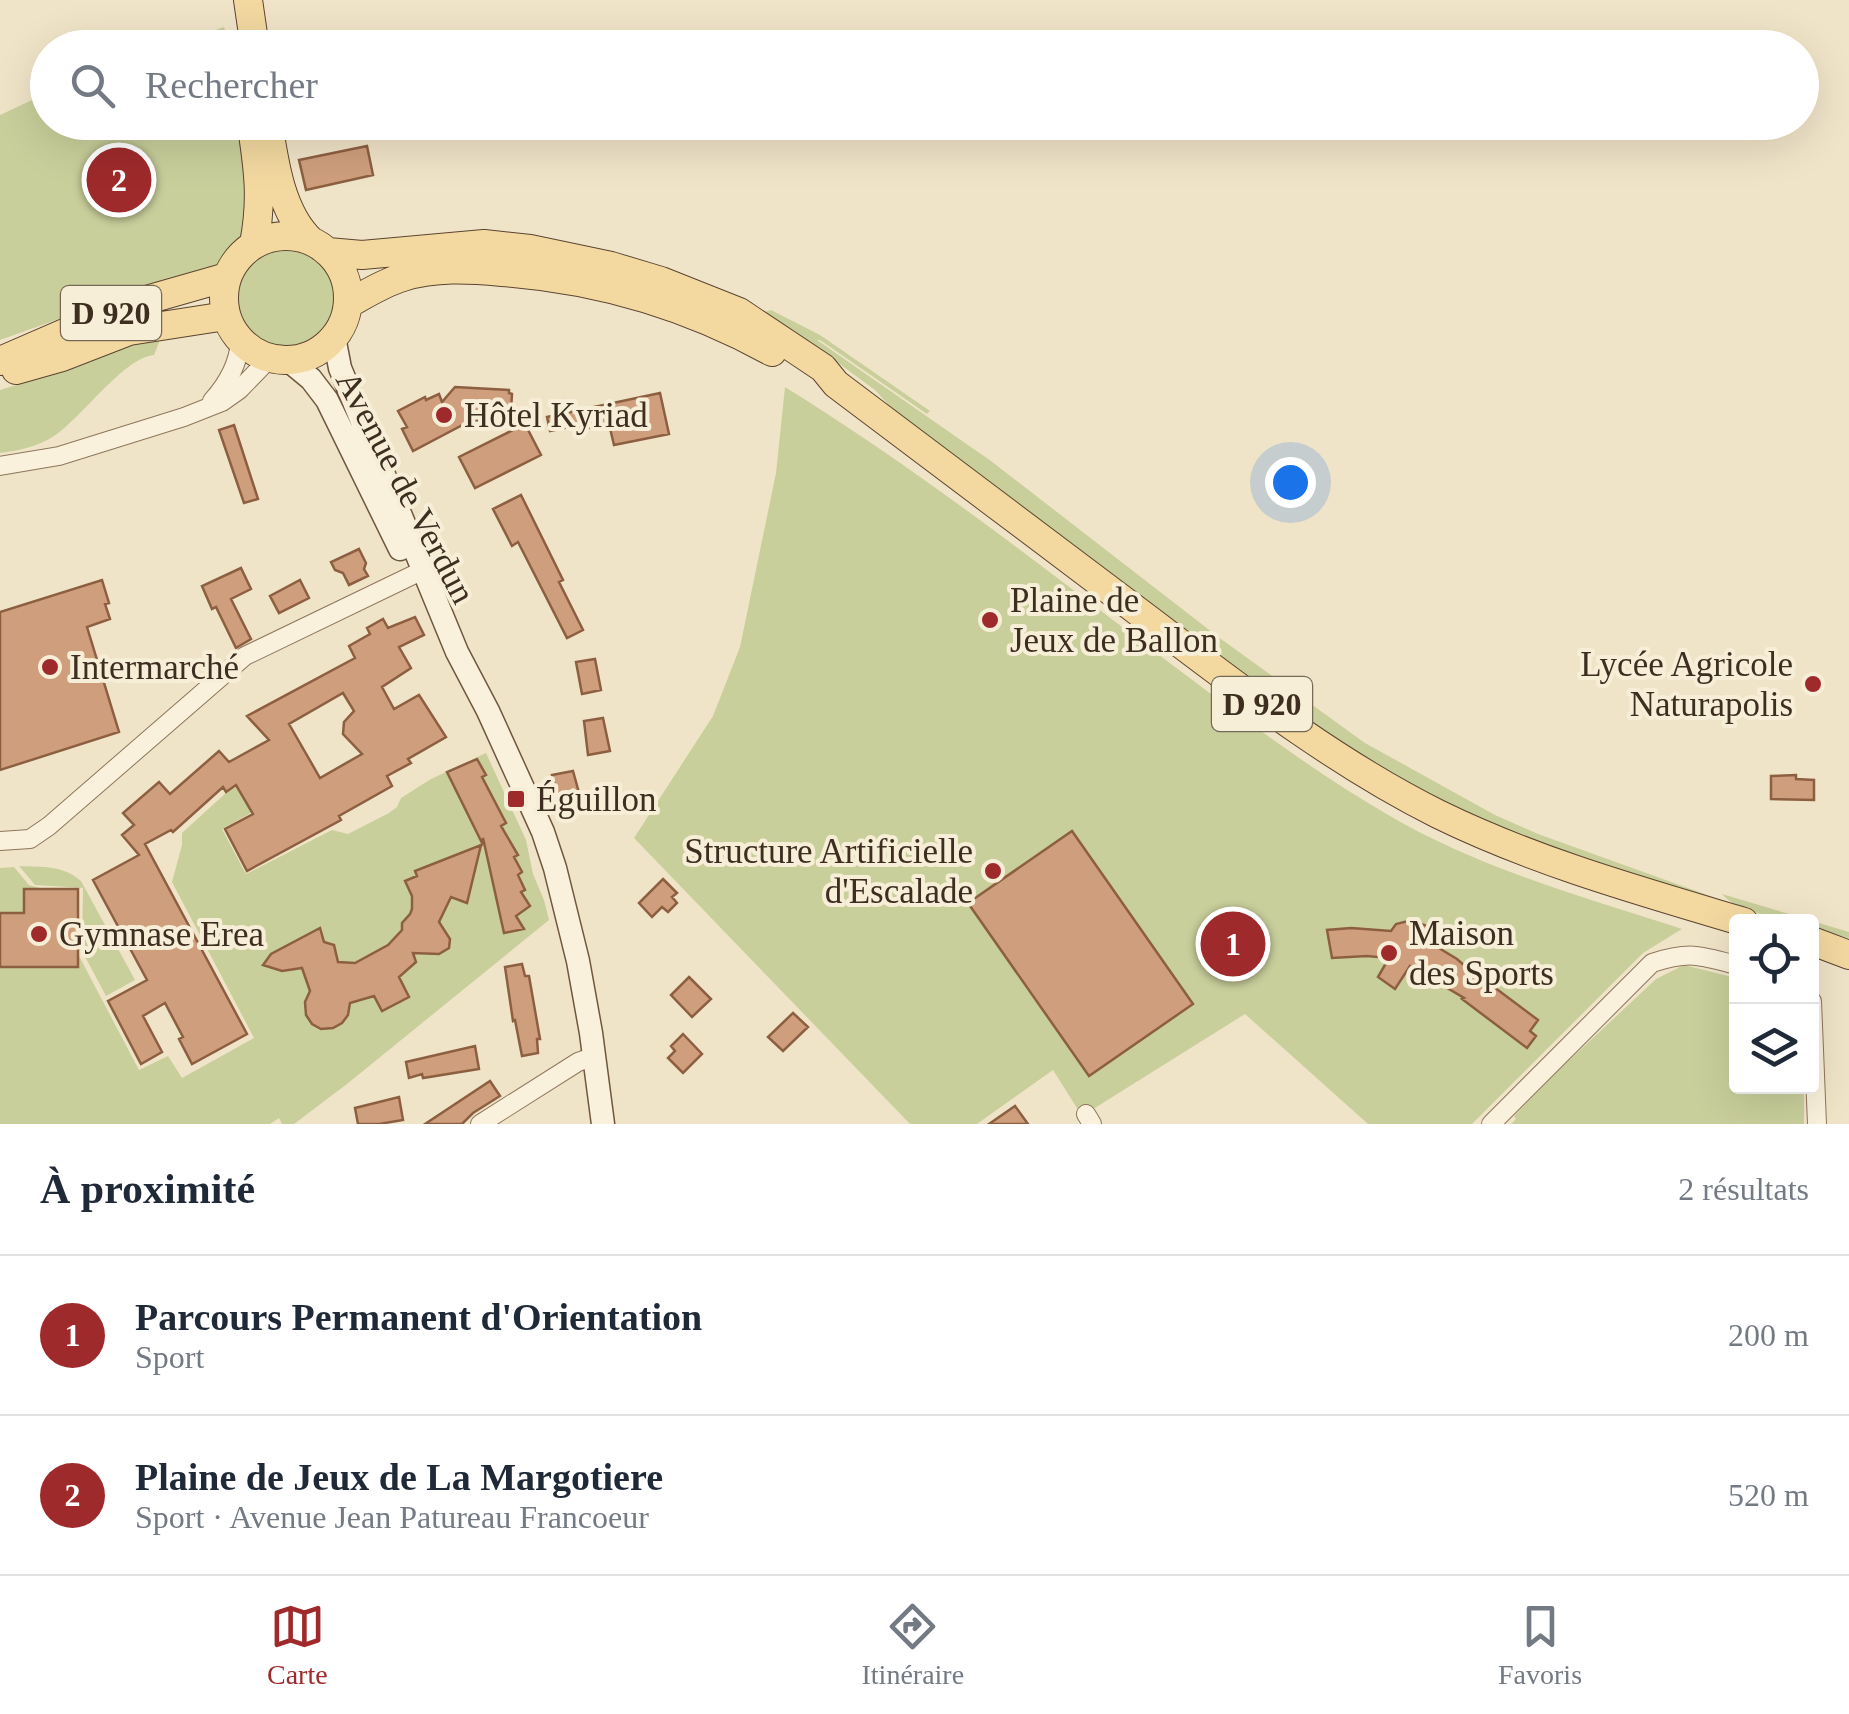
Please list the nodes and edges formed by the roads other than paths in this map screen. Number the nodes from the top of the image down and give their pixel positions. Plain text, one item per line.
1 (234, 0) edge
2 (248, 0) edge
3 (238, 30) edge
4 (252, 30) edge
5 (254, 140) edge
6 (272, 140) edge
7 (254, 244) junction
8 (319, 246) junction
9 (227, 277) junction
10 (348, 304) junction
11 (233, 328) junction
12 (334, 337) junction
13 (279, 359) junction
14 (0, 360) edge
15 (0, 375) edge
16 (836, 384) junction
17 (205, 409) junction
18 (0, 466) edge
19 (413, 575) junction
20 (457, 652) junction
21 (0, 840) edge
22 (1729, 918) edge
23 (1819, 943) edge
24 (1849, 951) edge
25 (1729, 963) edge
26 (1812, 1004) edge
27 (595, 1056) junction
28 (480, 1124) edge
29 (603, 1124) edge
30 (1491, 1124) edge
31 (1817, 1124) edge

1 - 3 main road
2 - 4 main road
5 - 7 main road
6 - 8 main road
7 - 8 main road
7 - 9 main road
8 - 10 main road
8 - 16 main road, D 920
9 - 11 main road
9 - 14 main road, D 920
10 - 12 main road
10 - 16 main road, D 920
11 - 13 main road
11 - 15 main road, D 920
11 - 17 street
12 - 13 main road
12 - 20 main road, Avenue de Verdun
13 - 17 street
13 - 19 main road, Avenue de Verdun
16 - 22 main road, D 920
17 - 18 street
19 - 20 main road, Avenue de Verdun
19 - 21 street
20 - 27 main road, Avenue de Verdun
23 - 24 main road
25 - 30 street
26 - 31 street
27 - 28 street
27 - 29 main road, Avenue de Verdun

